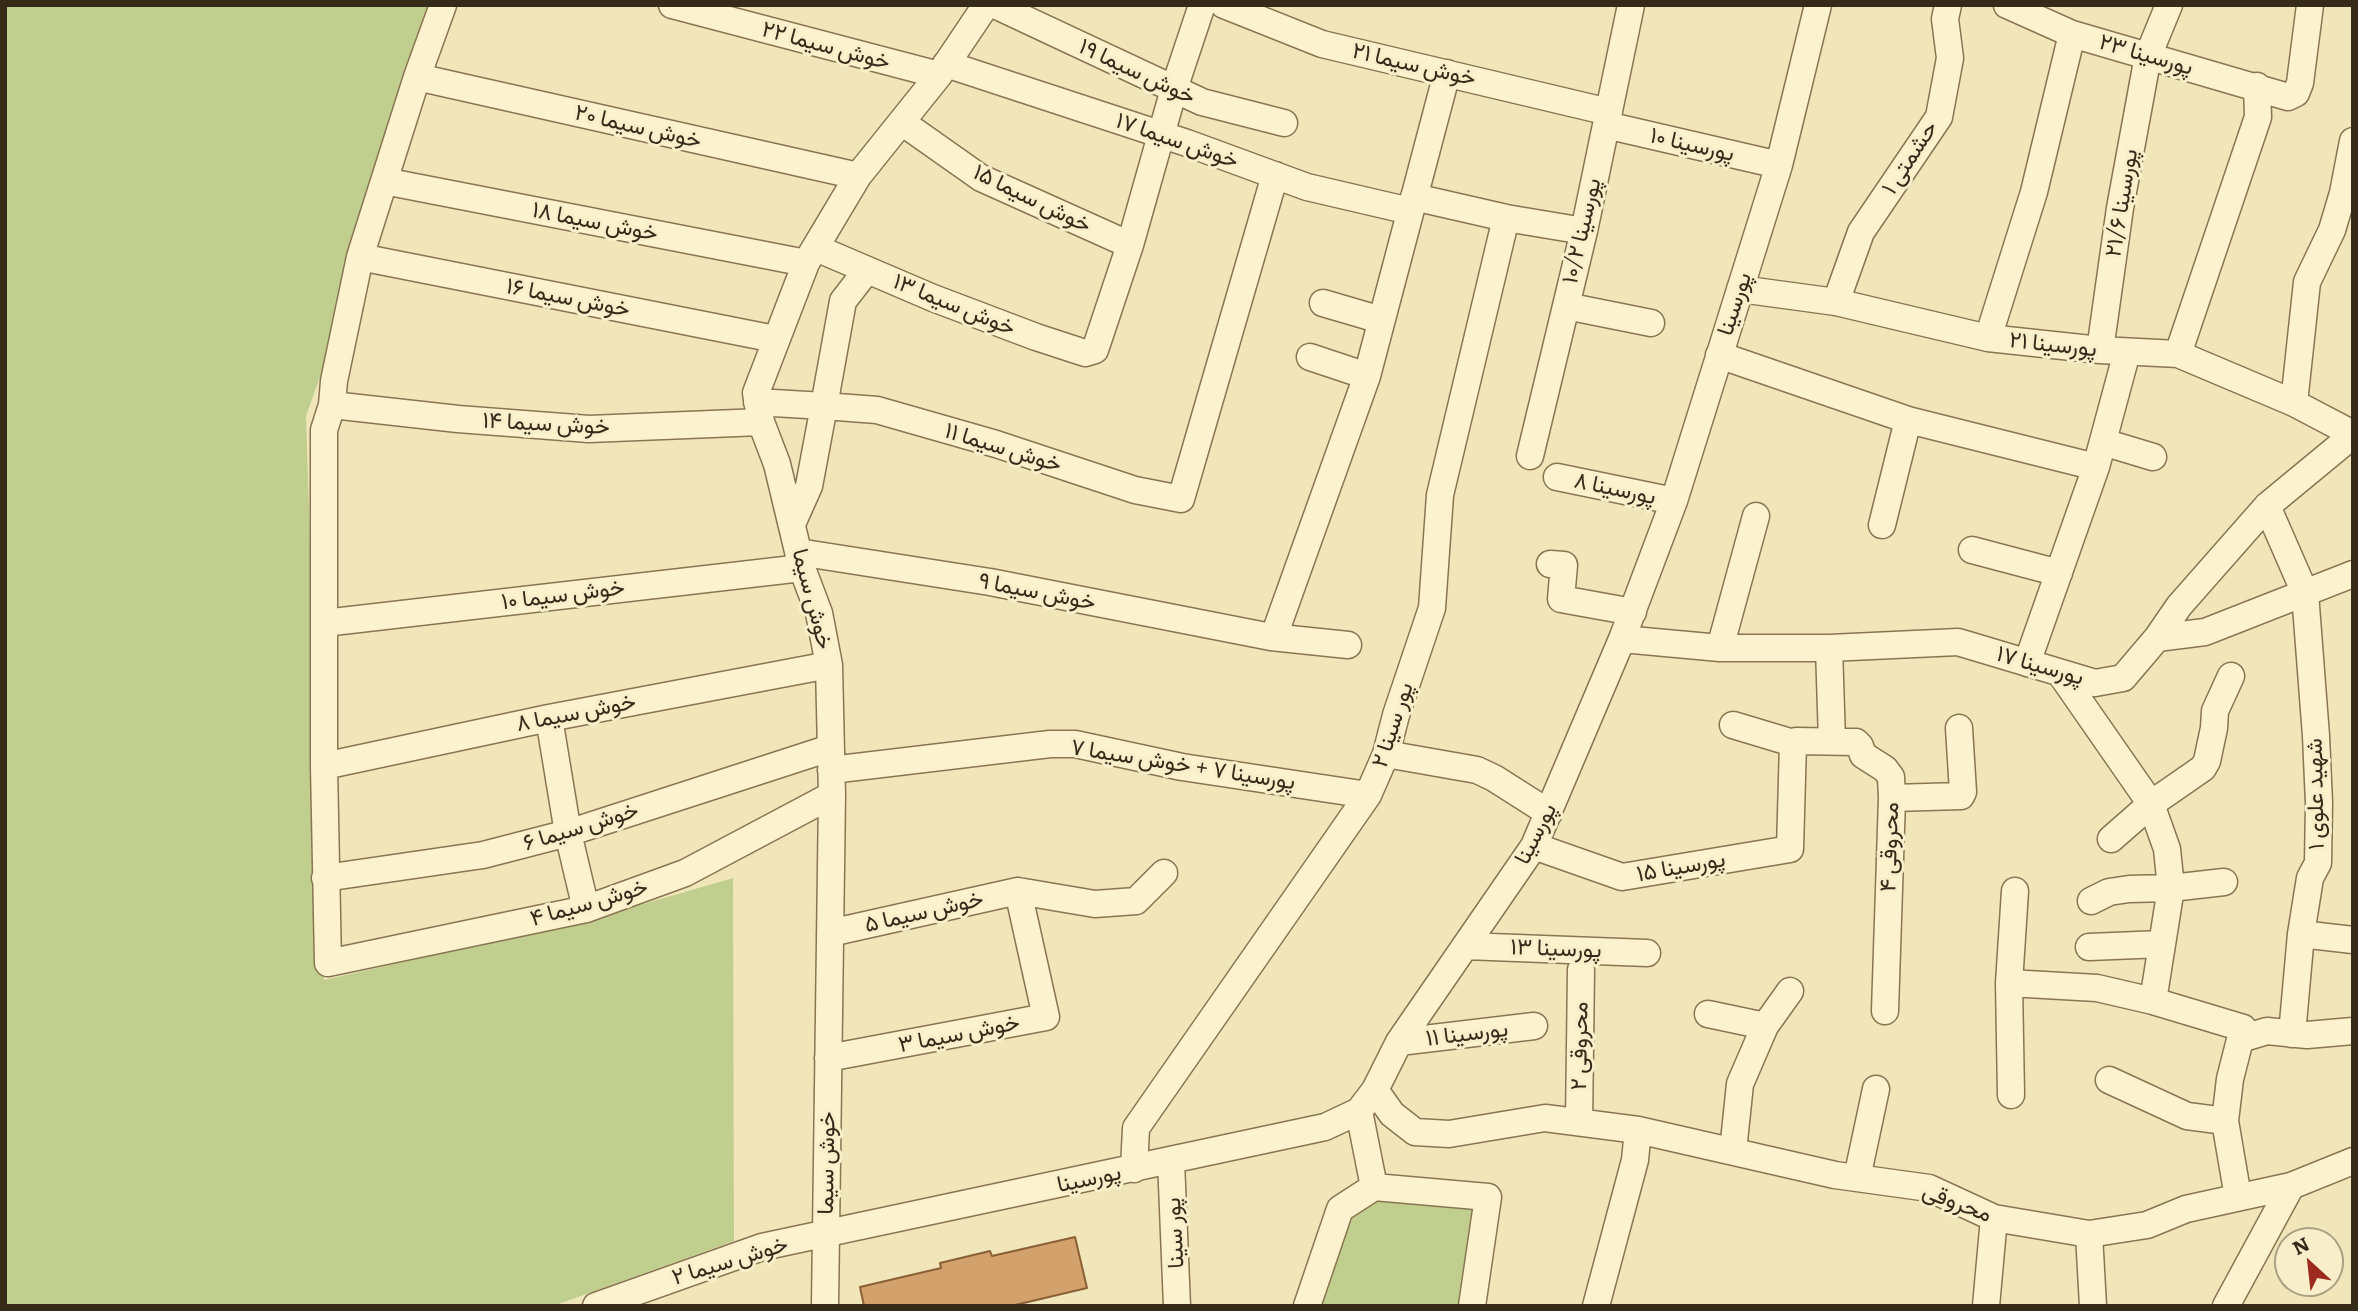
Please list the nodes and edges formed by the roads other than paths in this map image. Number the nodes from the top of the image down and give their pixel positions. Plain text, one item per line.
1 (443, 5) edge
2 (672, 5) edge
3 (986, 5) edge
4 (995, 5) edge
5 (1202, 5) edge
6 (1224, 5) edge
7 (1631, 5) edge
8 (1818, 5) edge
9 (1948, 5) edge
10 (2007, 5) edge
11 (2169, 5) edge
12 (2310, 5) edge
13 (2072, 34) junction
14 (2148, 56) junction
15 (943, 70) junction
16 (1447, 73) junction
17 (417, 77) junction
18 (2258, 86) junction
19 (1174, 89) junction
20 (1607, 118) junction
21 (903, 123) junction
22 (1284, 123) dead end
23 (1162, 135) junction
24 (2353, 141) edge
25 (1779, 165) junction
26 (858, 176) junction
27 (1275, 176) junction
28 (384, 181) junction
29 (1412, 204) junction
30 (1506, 218) junction
31 (1584, 231) junction
32 (1130, 245) junction
33 (811, 255) junction
34 (360, 257) junction
35 (867, 270) junction
36 (1740, 289) junction
37 (1836, 302) junction
38 (1323, 303) dead end
39 (1566, 306) junction
40 (1381, 320) junction
41 (1651, 323) dead end
42 (1988, 338) junction
43 (775, 339) junction
44 (2100, 350) junction
45 (2127, 352) junction
46 (2178, 354) junction
47 (1719, 355) junction
48 (1310, 358) dead end
49 (1367, 376) junction
50 (2294, 402) junction
51 (332, 405) junction
52 (824, 406) junction
53 (759, 412) junction
54 (1908, 420) junction
55 (2353, 435) edge
56 (2100, 455) junction
57 (1530, 456) dead end
58 (2153, 457) dead end
59 (1557, 477) dead end
60 (1674, 501) junction
61 (2267, 506) junction
62 (1756, 516) dead end
63 (792, 524) junction
64 (1882, 525) dead end
65 (1972, 550) dead end
66 (800, 560) junction
67 (1549, 564) dead end
68 (2059, 573) junction
69 (2353, 574) edge
70 (2305, 593) junction
71 (1633, 612) junction
72 (324, 623) junction
73 (1274, 636) junction
74 (2157, 638) junction
75 (1622, 639) junction
76 (1348, 645) dead end
77 (1720, 648) junction
78 (1829, 648) junction
79 (2027, 663) junction
80 (829, 665) junction
81 (2060, 673) junction
82 (2231, 676) dead end
83 (549, 718) junction
84 (1733, 725) dead end
85 (1959, 728) dead end
86 (1832, 741) junction
87 (1793, 743) junction
88 (1386, 754) junction
89 (324, 765) junction
90 (831, 771) junction
91 (1368, 795) junction
92 (1892, 798) junction
93 (2151, 804) junction
94 (1549, 813) junction
95 (568, 834) junction
96 (2111, 839) dead end
97 (1534, 846) junction
98 (1164, 873) dead end
99 (325, 878) junction
100 (2224, 882) dead end
101 (2171, 888) junction
102 (1018, 891) junction
103 (2015, 891) dead end
104 (2091, 901) dead end
105 (586, 909) junction
106 (830, 933) junction
107 (2301, 933) junction
108 (2353, 940) edge
109 (2162, 944) junction
110 (1465, 946) junction
111 (2089, 947) dead end
112 (1647, 953) dead end
113 (1581, 970) dead end
114 (2009, 983) junction
115 (1790, 991) dead end
116 (2153, 1001) junction
117 (1885, 1012) dead end
118 (1708, 1014) dead end
119 (1534, 1026) dead end
120 (1765, 1027) junction
121 (2353, 1031) edge
122 (2241, 1034) junction
123 (2292, 1034) junction
124 (1399, 1042) junction
125 (828, 1058) junction
126 (2109, 1080) dead end
127 (1875, 1089) dead end
128 (1376, 1090) junction
129 (2011, 1096) dead end
130 (1359, 1111) junction
131 (2225, 1121) junction
132 (1579, 1122) junction
133 (1638, 1130) junction
134 (1733, 1151) junction
135 (1171, 1161) junction
136 (2353, 1161) edge
137 (1134, 1169) junction
138 (1857, 1178) junction
139 (2291, 1186) junction
140 (1374, 1187) junction
141 (2238, 1197) junction
142 (1994, 1219) junction
143 (826, 1234) junction
144 (2089, 1234) junction
145 (596, 1306) edge
146 (825, 1306) edge
147 (1178, 1306) edge
148 (1307, 1306) edge
149 (1472, 1306) edge
150 (1596, 1306) edge
151 (1986, 1306) edge
152 (2093, 1306) edge
153 (2226, 1306) edge

1 - 17 street
2 - 15 street, خوش سیما ۲۲
3 - 15 street
4 - 19 street, خوش سیما ۱۹
5 - 19 street
6 - 16 street, خوش سیما ۲۱
7 - 20 street, پورسینا ۱۰/۲
8 - 25 street, پورسینا
9 - 37 street, حشمتی ۱
10 - 13 street, پورسینا ۲۳
11 - 14 street, پورسینا ۲۱/۶
12 - 18 street, پورسینا ۲۳
13 - 14 street, پورسینا ۲۳
13 - 42 street
14 - 18 street, پورسینا ۲۳
14 - 44 street, پورسینا ۲۱/۶
15 - 21 street
15 - 23 street, خوش سیما ۱۷
16 - 20 street, خوش سیما ۲۱
16 - 29 street
17 - 26 street, خوش سیما ۲۰
17 - 28 street
18 - 46 street
19 - 22 street, خوش سیما ۱۹
19 - 23 street
20 - 25 street, پورسینا ۱۰
20 - 31 street, پورسینا ۱۰/۲
21 - 26 street
21 - 32 street, خوش سیما ۱۵
23 - 27 street, خوش سیما ۱۷
23 - 32 street
24 - 50 street
25 - 36 street, پورسینا
26 - 33 street
27 - 29 street, خوش سیما ۱۷
27 - 52 street, خوش سیما ۱۱
28 - 33 street, خوش سیما ۱۸
28 - 34 street
29 - 30 street, خوش سیما ۱۷
29 - 40 street
30 - 31 street, خوش سیما ۱۷
30 - 88 street, پور سینا ۲
31 - 39 street, پورسینا ۱۰/۲
32 - 35 street, خوش سیما ۱۳
33 - 35 street, خوش سیما ۱۳
33 - 43 street
34 - 43 street, خوش سیما ۱۶
34 - 51 street
35 - 52 street
36 - 37 street, پورسینا ۲۱
36 - 47 street, پورسینا
37 - 42 street, پورسینا ۲۱
38 - 40 street
39 - 41 street
39 - 57 street, پورسینا ۱۰/۲
40 - 49 street
42 - 44 street, پورسینا ۲۱
43 - 53 street
44 - 45 street, پورسینا ۲۱
45 - 46 street, پورسینا ۲۱
45 - 56 street
46 - 50 street, پورسینا ۲۱
47 - 54 street
47 - 60 street, پورسینا
48 - 49 street
49 - 73 street
50 - 55 street, پورسینا ۲۱
51 - 53 street, خوش سیما ۱۴
51 - 72 street
52 - 53 street, خوش سیما ۱۱
52 - 63 street
53 - 63 street, خوش سیما
54 - 56 street
54 - 64 street
55 - 61 street, پورسینا ۱۷
56 - 58 street
56 - 68 street
59 - 60 street, پورسینا ۸
60 - 71 street, پورسینا
61 - 70 street, شهید علوی ۱
61 - 74 street, پورسینا ۱۷
62 - 77 street
63 - 66 street, خوش سیما
65 - 68 street
66 - 72 street, خوش سیما ۱۰
66 - 73 street, خوش سیما ۹
66 - 80 street, خوش سیما
67 - 71 street
68 - 79 street
69 - 70 street
70 - 74 street
70 - 107 street, شهید علوی ۱
71 - 75 street, پورسینا
72 - 89 street
73 - 76 street, خوش سیما ۹
74 - 81 street, پورسینا ۱۷
75 - 77 street, پورسینا ۱۷
75 - 94 street, پورسینا
77 - 78 street, پورسینا ۱۷
78 - 79 street, پورسینا ۱۷
78 - 86 street
79 - 81 street, پورسینا ۱۷
80 - 83 street, خوش سیما ۸
80 - 90 street, خوش سیما
81 - 93 street
82 - 93 street
83 - 89 street, خوش سیما ۸
83 - 95 street
84 - 87 street
85 - 92 street
86 - 87 street, محروقی ۴
86 - 92 street, محروقی ۴
87 - 97 street, پورسینا ۱۵
88 - 91 street, پور سینا ۲
88 - 94 street
89 - 99 street
90 - 91 street, پورسینا ۷ + خوش سیما ۷
90 - 95 street, خوش سیما ۶
90 - 105 street, خوش سیما ۴
90 - 106 street, خوش سیما
91 - 137 street, پور سینا ۲
92 - 117 street, محروقی ۴
93 - 96 street
93 - 101 street
94 - 97 street, پورسینا
95 - 99 street, خوش سیما ۶
95 - 105 street
97 - 110 street, پورسینا
98 - 102 street
99 - 105 street, خوش سیما ۴
100 - 101 street
101 - 104 street
101 - 109 street
102 - 106 street, خوش سیما ۵
102 - 125 street, خوش سیما ۳
103 - 114 street
106 - 125 street, خوش سیما
107 - 108 street
107 - 123 street, شهید علوی ۱
109 - 111 street
109 - 116 street
110 - 112 street, پورسینا ۱۳
110 - 124 street, پورسینا
113 - 132 street, محروقی ۲
114 - 116 street
114 - 129 street
115 - 120 street
116 - 122 street
118 - 120 street
119 - 124 street, پورسینا ۱۱
120 - 134 street
121 - 123 street
122 - 123 street
122 - 131 street
124 - 128 street, پورسینا
125 - 143 street, خوش سیما
126 - 131 street
127 - 138 street
128 - 130 street, پورسینا
128 - 132 street, محروقی
130 - 135 street, پورسینا
130 - 140 street
131 - 141 street
132 - 133 street, محروقی
133 - 134 street, محروقی
133 - 150 street
134 - 138 street, محروقی
135 - 137 street, پورسینا
135 - 147 street, پور سینا
136 - 139 street, محروقی
137 - 143 street, پورسینا
138 - 142 street, محروقی
139 - 141 street, محروقی
139 - 153 street
140 - 148 street
140 - 149 street
141 - 144 street, محروقی
142 - 144 street, محروقی
142 - 151 street
143 - 145 street, خوش سیما ۲
143 - 146 street, خوش سیما
144 - 152 street

